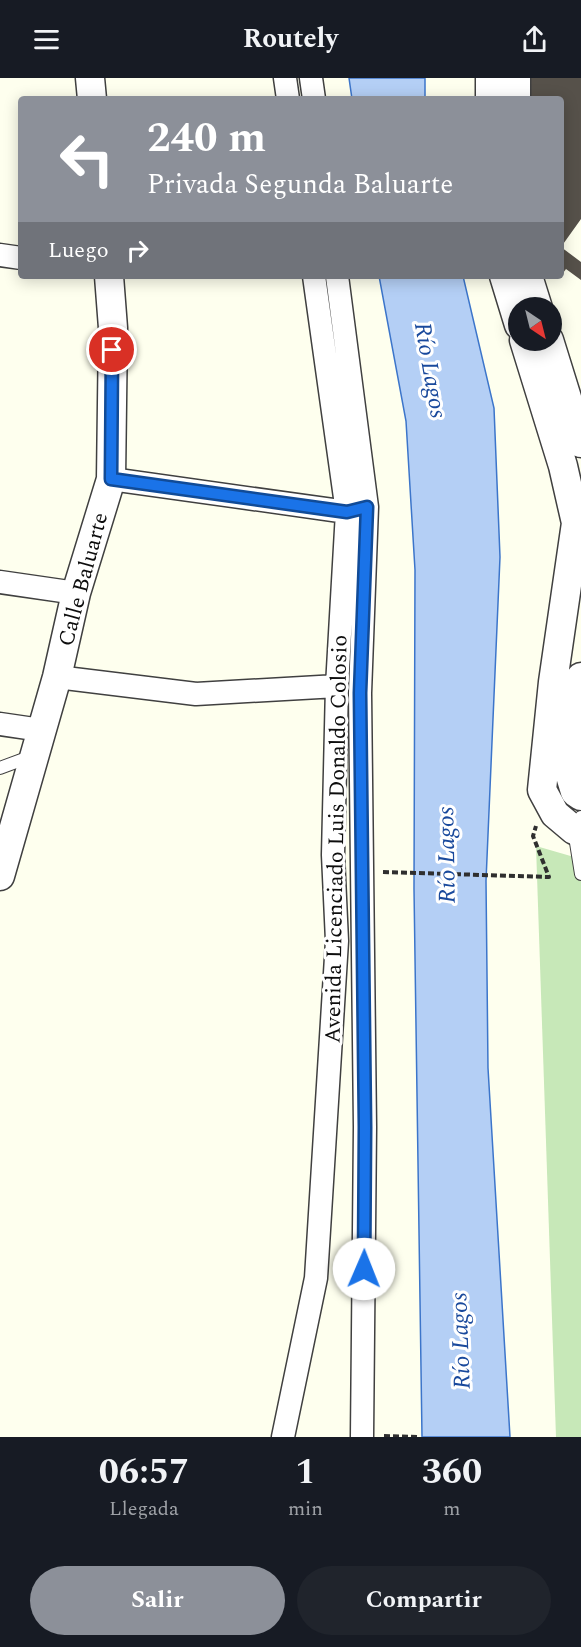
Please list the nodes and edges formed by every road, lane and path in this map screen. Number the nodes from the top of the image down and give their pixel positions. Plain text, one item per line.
1 (90, 78) edge
2 (285, 78) edge
3 (311, 78) edge
4 (490, 78) edge
5 (516, 78) edge
6 (92, 96) edge
7 (288, 96) edge
8 (314, 96) edge
9 (490, 96) edge
10 (516, 96) edge
11 (0, 255) edge
12 (18, 258) edge
13 (105, 279) edge
14 (315, 279) edge
15 (337, 279) edge
16 (505, 279) edge
17 (529, 279) edge
18 (510, 297) edge
19 (535, 297) edge
20 (527, 351) edge
21 (552, 351) edge
22 (581, 443) edge
23 (111, 479) junction
24 (357, 509) junction
25 (0, 582) edge
26 (76, 593) junction
27 (57, 677) junction
28 (581, 677) edge
29 (337, 686) junction
30 (0, 723) edge
31 (37, 743) junction
32 (0, 768) edge
33 (581, 796) edge
34 (549, 805) junction
35 (579, 827) edge
36 (375, 872) dead end
37 (581, 874) edge
38 (0, 876) edge
39 (362, 1436) edge
40 (283, 1437) edge
41 (418, 1437) edge

1 - 6 street
2 - 7 street
3 - 8 street
4 - 9 street
5 - 10 street
11 - 12 street
13 - 23 street, Calle Baluarte
14 - 24 street, Avenida Licenciado Luis Donaldo Colosio
15 - 24 street, Avenida Licenciado Luis Donaldo Colosio
16 - 18 street
17 - 19 street
20 - 34 street
21 - 22 street
23 - 24 street
23 - 26 street, Calle Baluarte
24 - 29 street, Avenida Licenciado Luis Donaldo Colosio
24 - 39 street, Avenida Licenciado Luis Donaldo Colosio
25 - 26 street
26 - 27 street, Calle Baluarte
27 - 29 street
27 - 31 street, Calle Baluarte
28 - 33 street
29 - 40 street, Avenida Licenciado Luis Donaldo Colosio
30 - 31 street
31 - 32 lane
31 - 38 street, Calle Baluarte
34 - 35 street
34 - 36 path
35 - 37 lane
39 - 41 path

